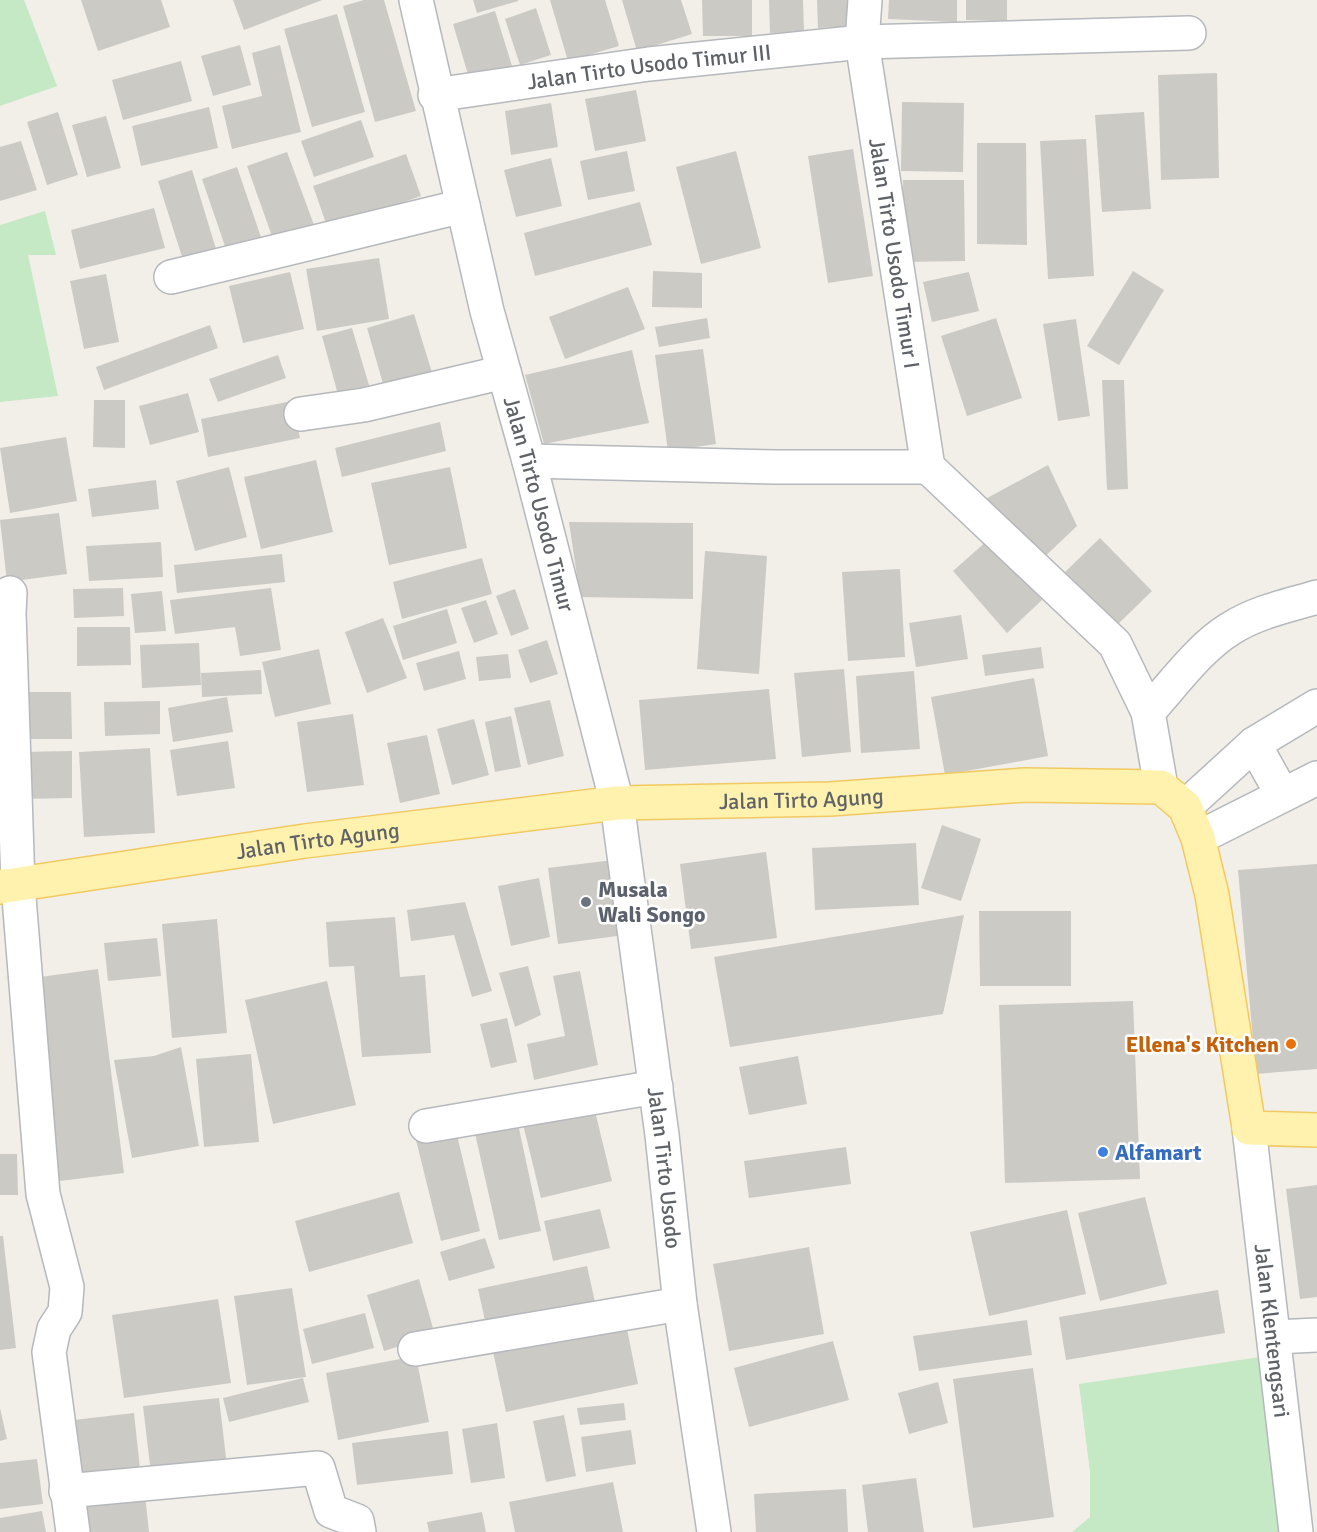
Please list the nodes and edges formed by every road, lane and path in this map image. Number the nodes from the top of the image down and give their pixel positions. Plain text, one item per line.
1 (416, 0) edge
2 (865, 0) edge
3 (1189, 33) dead end
4 (862, 42) junction
5 (435, 95) junction
6 (463, 206) junction
7 (171, 277) dead end
8 (504, 372) junction
9 (301, 414) dead end
10 (529, 461) junction
11 (928, 467) junction
12 (10, 593) dead end
13 (1317, 597) edge
14 (1317, 706) edge
15 (1148, 712) junction
16 (1254, 744) junction
17 (1317, 778) edge
18 (1281, 794) junction
19 (1173, 797) junction
20 (617, 803) junction
21 (1198, 838) junction
22 (9, 886) edge
23 (656, 1087) junction
24 (426, 1126) dead end
25 (1249, 1128) junction
26 (1317, 1130) edge
27 (680, 1304) junction
28 (1317, 1335) edge
29 (1275, 1337) junction
30 (414, 1349) dead end
31 (66, 1491) junction
32 (73, 1532) edge
33 (359, 1532) edge
34 (714, 1532) edge
35 (1296, 1532) edge

1 - 5 street, Jalan Tirto Usodo Timur
2 - 4 street
3 - 4 street, Jalan Tirto Usodo Timur III
4 - 5 street, Jalan Tirto Usodo Timur III
4 - 11 street, Jalan Tirto Usodo Timur I
5 - 6 street, Jalan Tirto Usodo Timur
6 - 7 street
6 - 8 street, Jalan Tirto Usodo Timur
8 - 9 street
8 - 10 street, Jalan Tirto Usodo Timur
10 - 11 street
10 - 20 street, Jalan Tirto Usodo Timur
11 - 15 street
12 - 22 street
13 - 15 street
14 - 16 street
15 - 19 street
16 - 18 street
16 - 19 street
17 - 18 street
18 - 21 street
19 - 20 main road, Jalan Tirto Agung
19 - 21 main road
20 - 22 main road, Jalan Tirto Agung
20 - 23 street, Jalan Tirto Usodo
21 - 25 main road
22 - 31 street
23 - 24 street
23 - 27 street, Jalan Tirto Usodo
25 - 26 main road
25 - 29 street, Jalan Klentengsari
27 - 30 street
27 - 34 street, Jalan Tirto Usodo
28 - 29 street
29 - 35 street, Jalan Klentengsari
31 - 32 street
31 - 33 street

